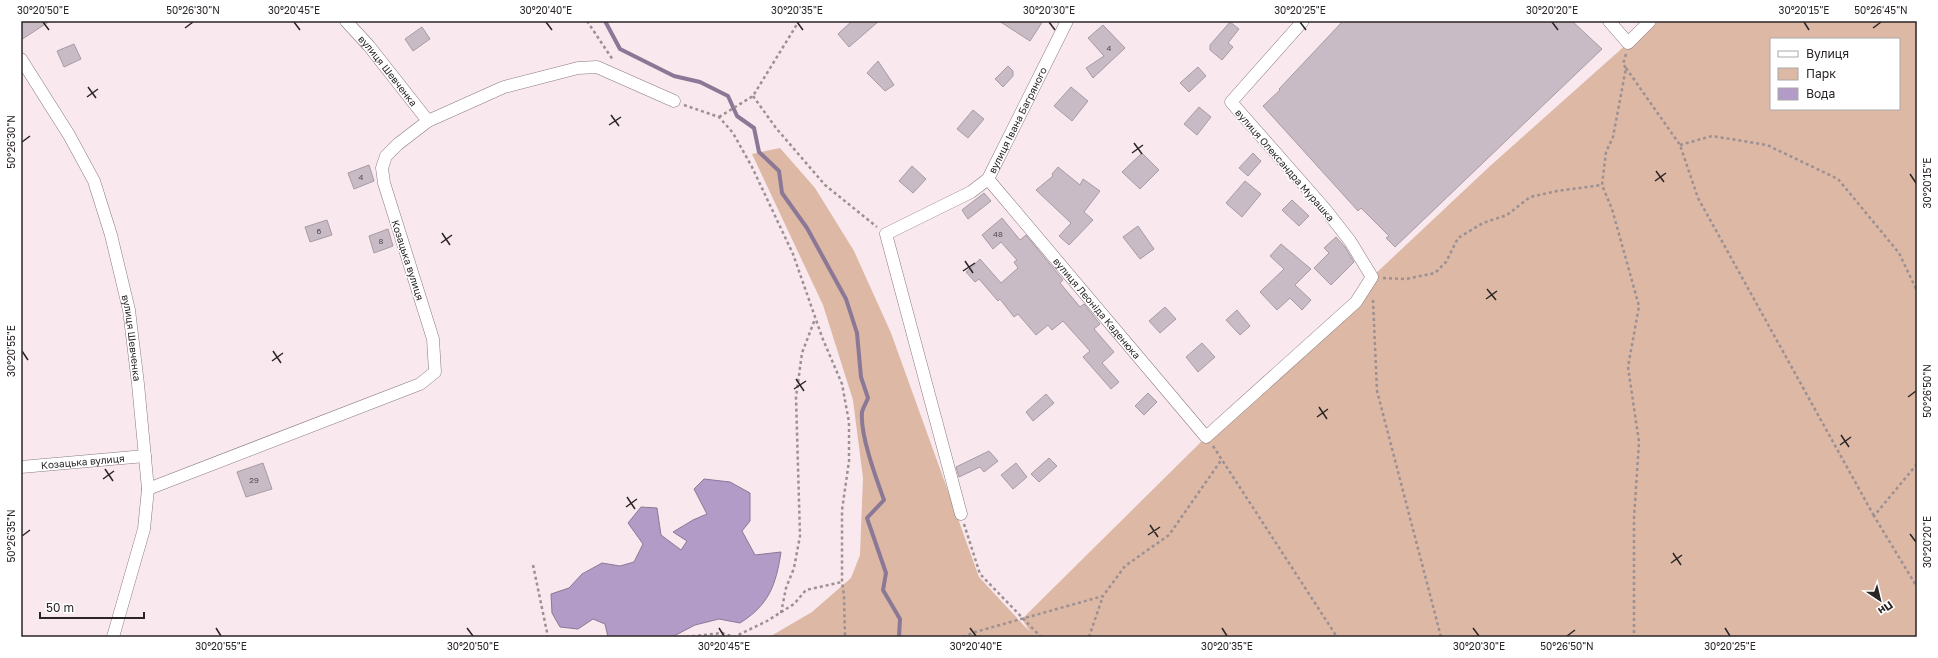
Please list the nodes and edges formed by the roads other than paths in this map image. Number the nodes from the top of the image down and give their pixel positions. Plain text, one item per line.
1 (346, 21) edge
2 (1303, 21) edge
3 (1609, 21) edge
4 (1650, 21) edge
5 (1064, 23) edge
6 (21, 59) edge
7 (674, 101) road end
8 (428, 121) junction
9 (988, 179) junction
10 (1206, 437) joint
11 (145, 456) junction
12 (21, 467) edge
13 (148, 489) junction
14 (961, 514) road end
15 (113, 637) edge

1 - 8 street, вулиця Шевченка
2 - 10 street, вулиця Олександра Мурашка
3 - 4 street
5 - 9 street, вулиця Івана Багряного
6 - 11 street, вулиця Шевченка
7 - 8 street, Козацька вулиця
8 - 13 street, Козацька вулиця
9 - 10 street, вулиця Леоніда Каденюка
9 - 14 street, вулиця Івана Багряного
11 - 12 street, Козацька вулиця
11 - 13 street, вулиця Шевченка
13 - 15 street, вулиця Шевченка

